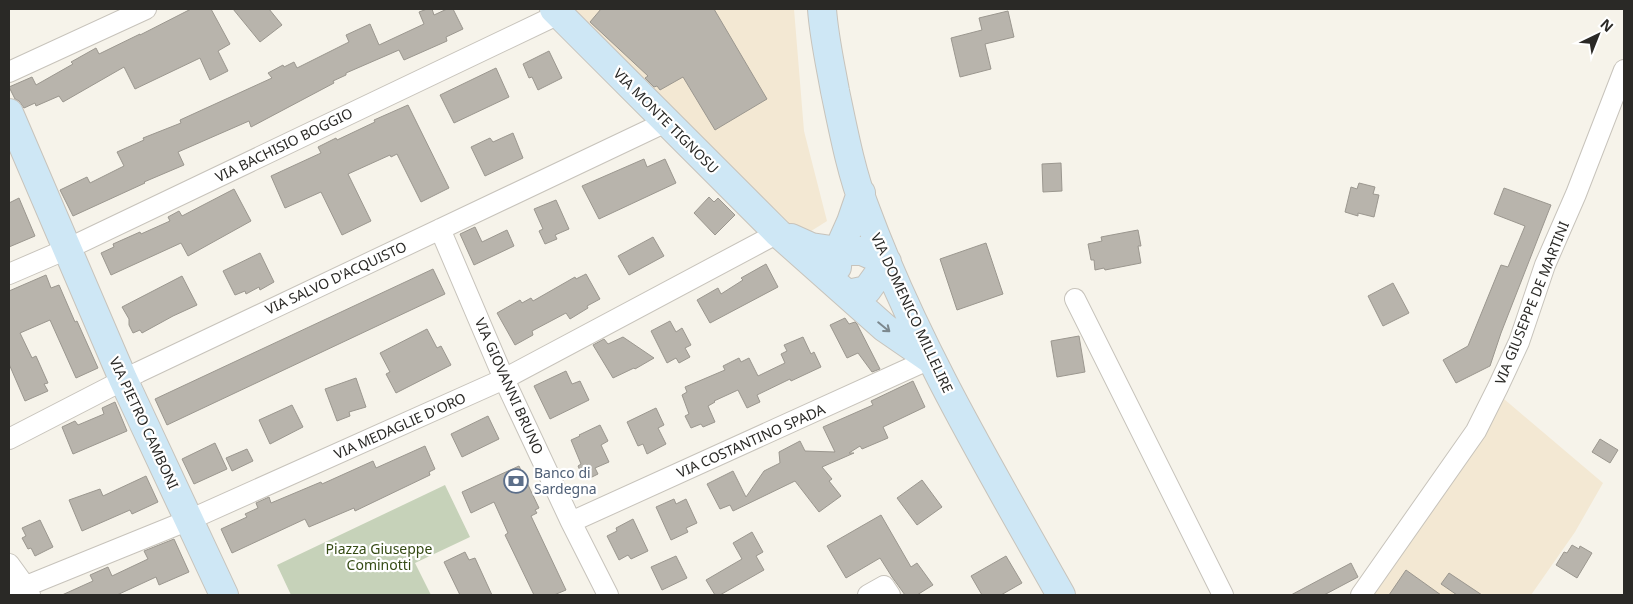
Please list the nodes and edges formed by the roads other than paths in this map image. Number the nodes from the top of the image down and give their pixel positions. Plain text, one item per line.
1 (146, 9) edge
2 (822, 9) edge
3 (556, 11) edge
4 (1624, 70) edge
5 (9, 72) edge
6 (9, 113) edge
7 (666, 122) junction
8 (861, 193) junction
9 (440, 229) junction
10 (778, 232) junction
11 (67, 248) junction
12 (838, 251) junction
13 (887, 262) junction
14 (9, 274) edge
15 (842, 289) junction
16 (1075, 299) dead end
17 (930, 359) junction
18 (123, 379) junction
19 (504, 379) junction
20 (9, 439) edge
21 (189, 520) junction
22 (571, 522) junction
23 (9, 564) edge
24 (21, 592) edge
25 (224, 595) edge
26 (608, 595) edge
27 (1061, 595) edge
28 (1223, 595) edge
29 (1362, 595) edge

1 - 5 street
2 - 8 street, VIA DOMENICO MILLELIRE
3 - 7 street, VIA MONTE TIGNOSU
3 - 11 street, VIA BACHISIO BOGGIO
4 - 29 street, VIA GIUSEPPE DE MARTINI
6 - 11 street, VIA PIETRO CAMBONI
7 - 9 street, VIA SALVO D'ACQUISTO
7 - 10 street, VIA MONTE TIGNOSU
8 - 12 street
8 - 13 street, VIA DOMENICO MILLELIRE
9 - 18 street, VIA SALVO D'ACQUISTO
9 - 19 street, VIA GIOVANNI BRUNO
10 - 12 street, VIA MONTE TIGNOSU
10 - 15 street, VIA MONTE TIGNOSU
10 - 19 street, VIA MEDAGLIE D'ORO
11 - 14 street, VIA BACHISIO BOGGIO
11 - 18 street, VIA PIETRO CAMBONI
12 - 13 street, VIA MONTE TIGNOSU
12 - 15 street
13 - 15 street
13 - 17 street, VIA DOMENICO MILLELIRE
15 -> 17 street, VIA MONTE TIGNOSU
16 - 28 street
17 - 22 street, VIA COSTANTINO SPADA
17 - 27 street, VIA DOMENICO MILLELIRE
18 - 20 street, VIA SALVO D'ACQUISTO
18 - 21 street, VIA PIETRO CAMBONI
19 - 21 street, VIA MEDAGLIE D'ORO
19 - 22 street, VIA GIOVANNI BRUNO
21 - 24 street, VIA MEDAGLIE D'ORO
21 - 25 street, VIA PIETRO CAMBONI
22 - 26 street, VIA GIOVANNI BRUNO
23 - 24 street

